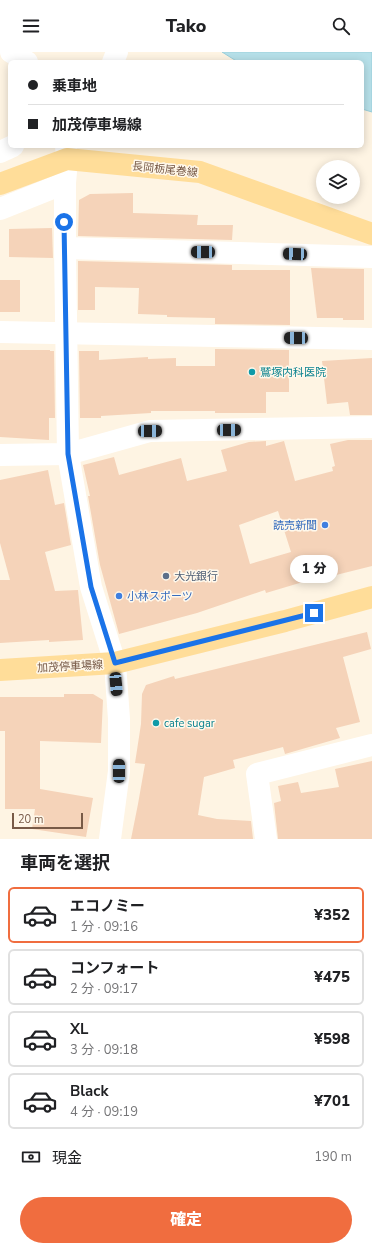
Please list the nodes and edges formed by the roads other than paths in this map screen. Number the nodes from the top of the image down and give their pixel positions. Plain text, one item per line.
1 (11, 52) edge
2 (23, 60) edge
3 (69, 150) edge
4 (64, 183) junction
5 (0, 184) edge
6 (0, 210) edge
7 (372, 234) edge
8 (64, 248) junction
9 (372, 257) edge
10 (0, 332) edge
11 (66, 333) junction
12 (372, 339) edge
13 (372, 426) edge
14 (68, 454) junction
15 (0, 455) edge
16 (372, 598) edge
17 (115, 663) junction
18 (0, 670) edge
19 (372, 745) edge
20 (110, 839) edge
21 (266, 839) edge

1 - 2 street
3 - 4 street
3 - 5 main road, 長岡栃尾巻線
3 - 7 main road, 長岡栃尾巻線
4 - 6 street
4 - 8 street
8 - 9 street
8 - 11 street
10 - 11 street
11 - 12 street
11 - 14 street
13 - 14 street
14 - 15 street
14 - 17 street
16 - 17 main road, 加茂停車場線
17 - 18 main road, 加茂停車場線
17 - 20 street
19 - 21 street

